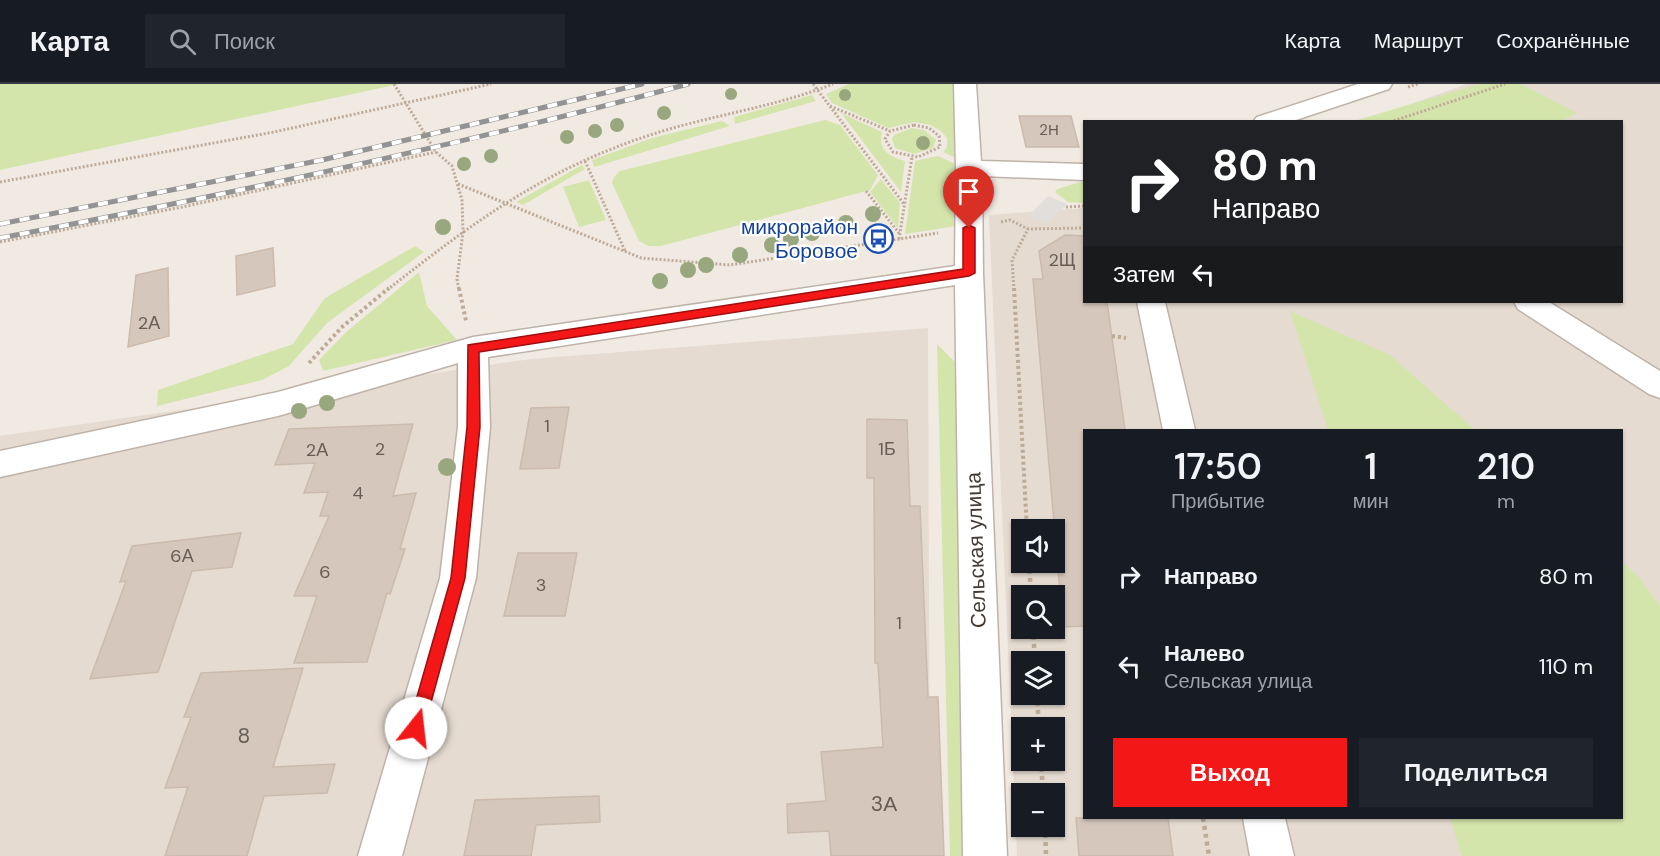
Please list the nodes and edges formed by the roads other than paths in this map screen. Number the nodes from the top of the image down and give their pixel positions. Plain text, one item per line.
1 (964, 84) edge
2 (1381, 84) edge
3 (1270, 120) edge
4 (969, 168) junction
5 (1083, 172) edge
6 (969, 248) junction
7 (1150, 303) edge
8 (1530, 303) edge
9 (472, 348) junction
10 (1660, 386) edge
11 (1179, 429) edge
12 (0, 464) edge
13 (1264, 819) edge
14 (380, 856) edge
15 (985, 856) edge
16 (1272, 856) edge

1 - 4 street, Сельская улица
2 - 3 street
4 - 5 street
4 - 6 street, Сельская улица
6 - 9 street
6 - 15 street, Сельская улица
7 - 11 street
8 - 10 street
9 - 12 street
9 - 14 street
13 - 16 street

